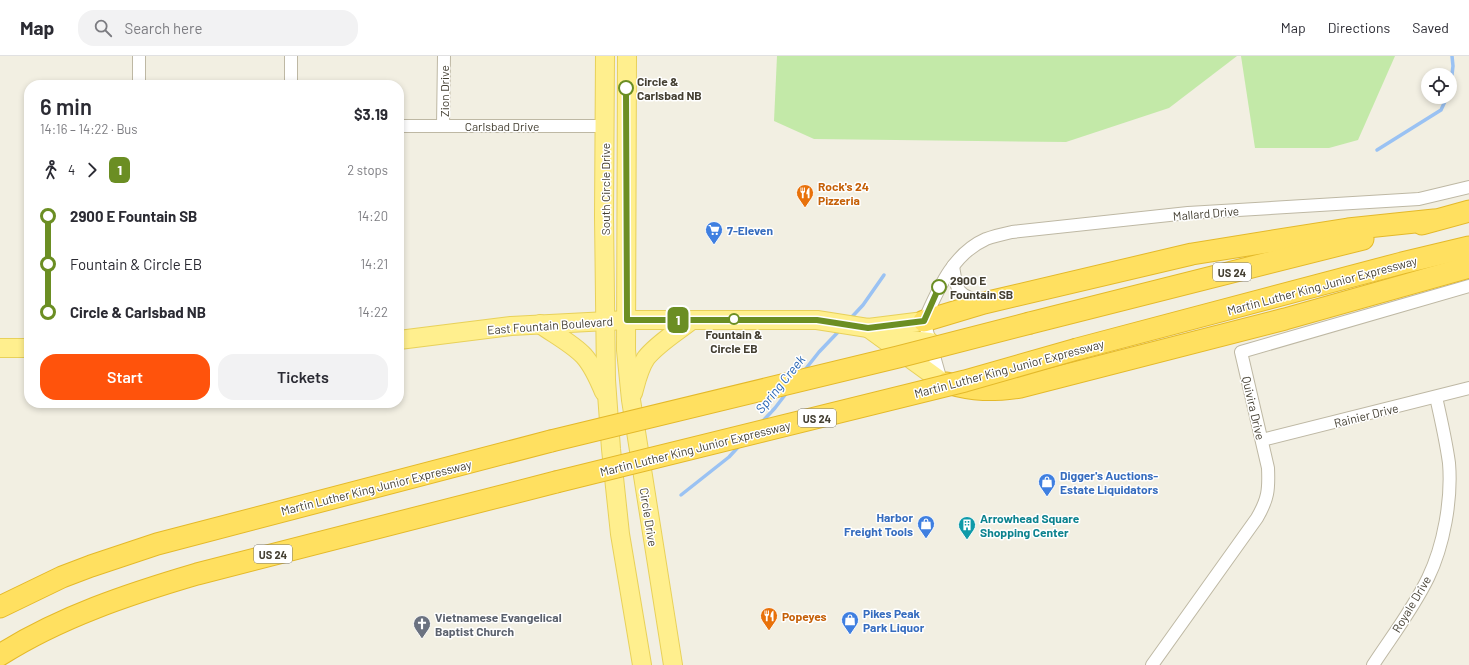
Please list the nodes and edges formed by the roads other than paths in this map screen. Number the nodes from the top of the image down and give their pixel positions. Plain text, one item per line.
1 (139, 56) edge
2 (291, 56) edge
3 (444, 56) edge
4 (605, 56) edge
5 (627, 56) edge
6 (139, 80) edge
7 (291, 80) edge
8 (404, 126) edge
9 (443, 126) junction
10 (605, 126) junction
11 (1469, 187) edge
12 (1469, 211) edge
13 (1434, 220) junction
14 (1469, 247) edge
15 (953, 266) junction
16 (1469, 267) edge
17 (1469, 286) edge
18 (984, 303) junction
19 (627, 320) junction
20 (692, 320) junction
21 (605, 321) junction
22 (924, 321) junction
23 (540, 324) junction
24 (874, 333) junction
25 (404, 339) edge
26 (930, 342) junction
27 (0, 348) edge
28 (24, 348) edge
29 (942, 381) junction
30 (1469, 388) edge
31 (1436, 397) junction
32 (631, 400) junction
33 (608, 402) junction
34 (1262, 440) junction
35 (0, 607) edge
36 (0, 655) edge
37 (642, 665) edge
38 (673, 665) edge
39 (1152, 665) edge
40 (1373, 665) edge

1 - 6 street
2 - 7 street
3 - 9 street, Zion Drive
4 - 10 main road, South Circle Drive
5 - 19 main road, South Circle Drive
8 - 9 street, Carlsbad Drive
9 - 10 street, Carlsbad Drive
10 - 21 main road, South Circle Drive
11 - 15 street, Mallard Drive
12 - 13 highway, US 24
13 - 18 highway
13 - 35 highway, Martin Luther King Junior Expressway / US 24, bridge
14 - 36 highway, Martin Luther King Junior Expressway / US 24, bridge
15 - 18 street
15 - 22 street, Mallard Drive
16 - 29 highway
17 - 34 street, Quivira Drive
18 - 22 highway
19 - 20 main road, East Fountain Boulevard
19 - 21 main road, East Fountain Boulevard
19 - 32 main road, Circle Drive
20 - 24 main road, East Fountain Boulevard
20 - 32 main road
21 - 23 main road, East Fountain Boulevard
21 - 33 main road
22 - 24 main road, East Fountain Boulevard
22 - 26 street
23 - 25 main road, East Fountain Boulevard
23 - 33 main road
24 - 26 main road
24 - 29 main road, East Fountain Boulevard
26 - 29 street
27 - 28 main road
30 - 31 street, Rainier Drive
31 - 34 street, Rainier Drive
31 - 40 street, Royale Drive
32 - 38 main road, Circle Drive
33 - 37 main road
34 - 39 street, Quivira Drive

